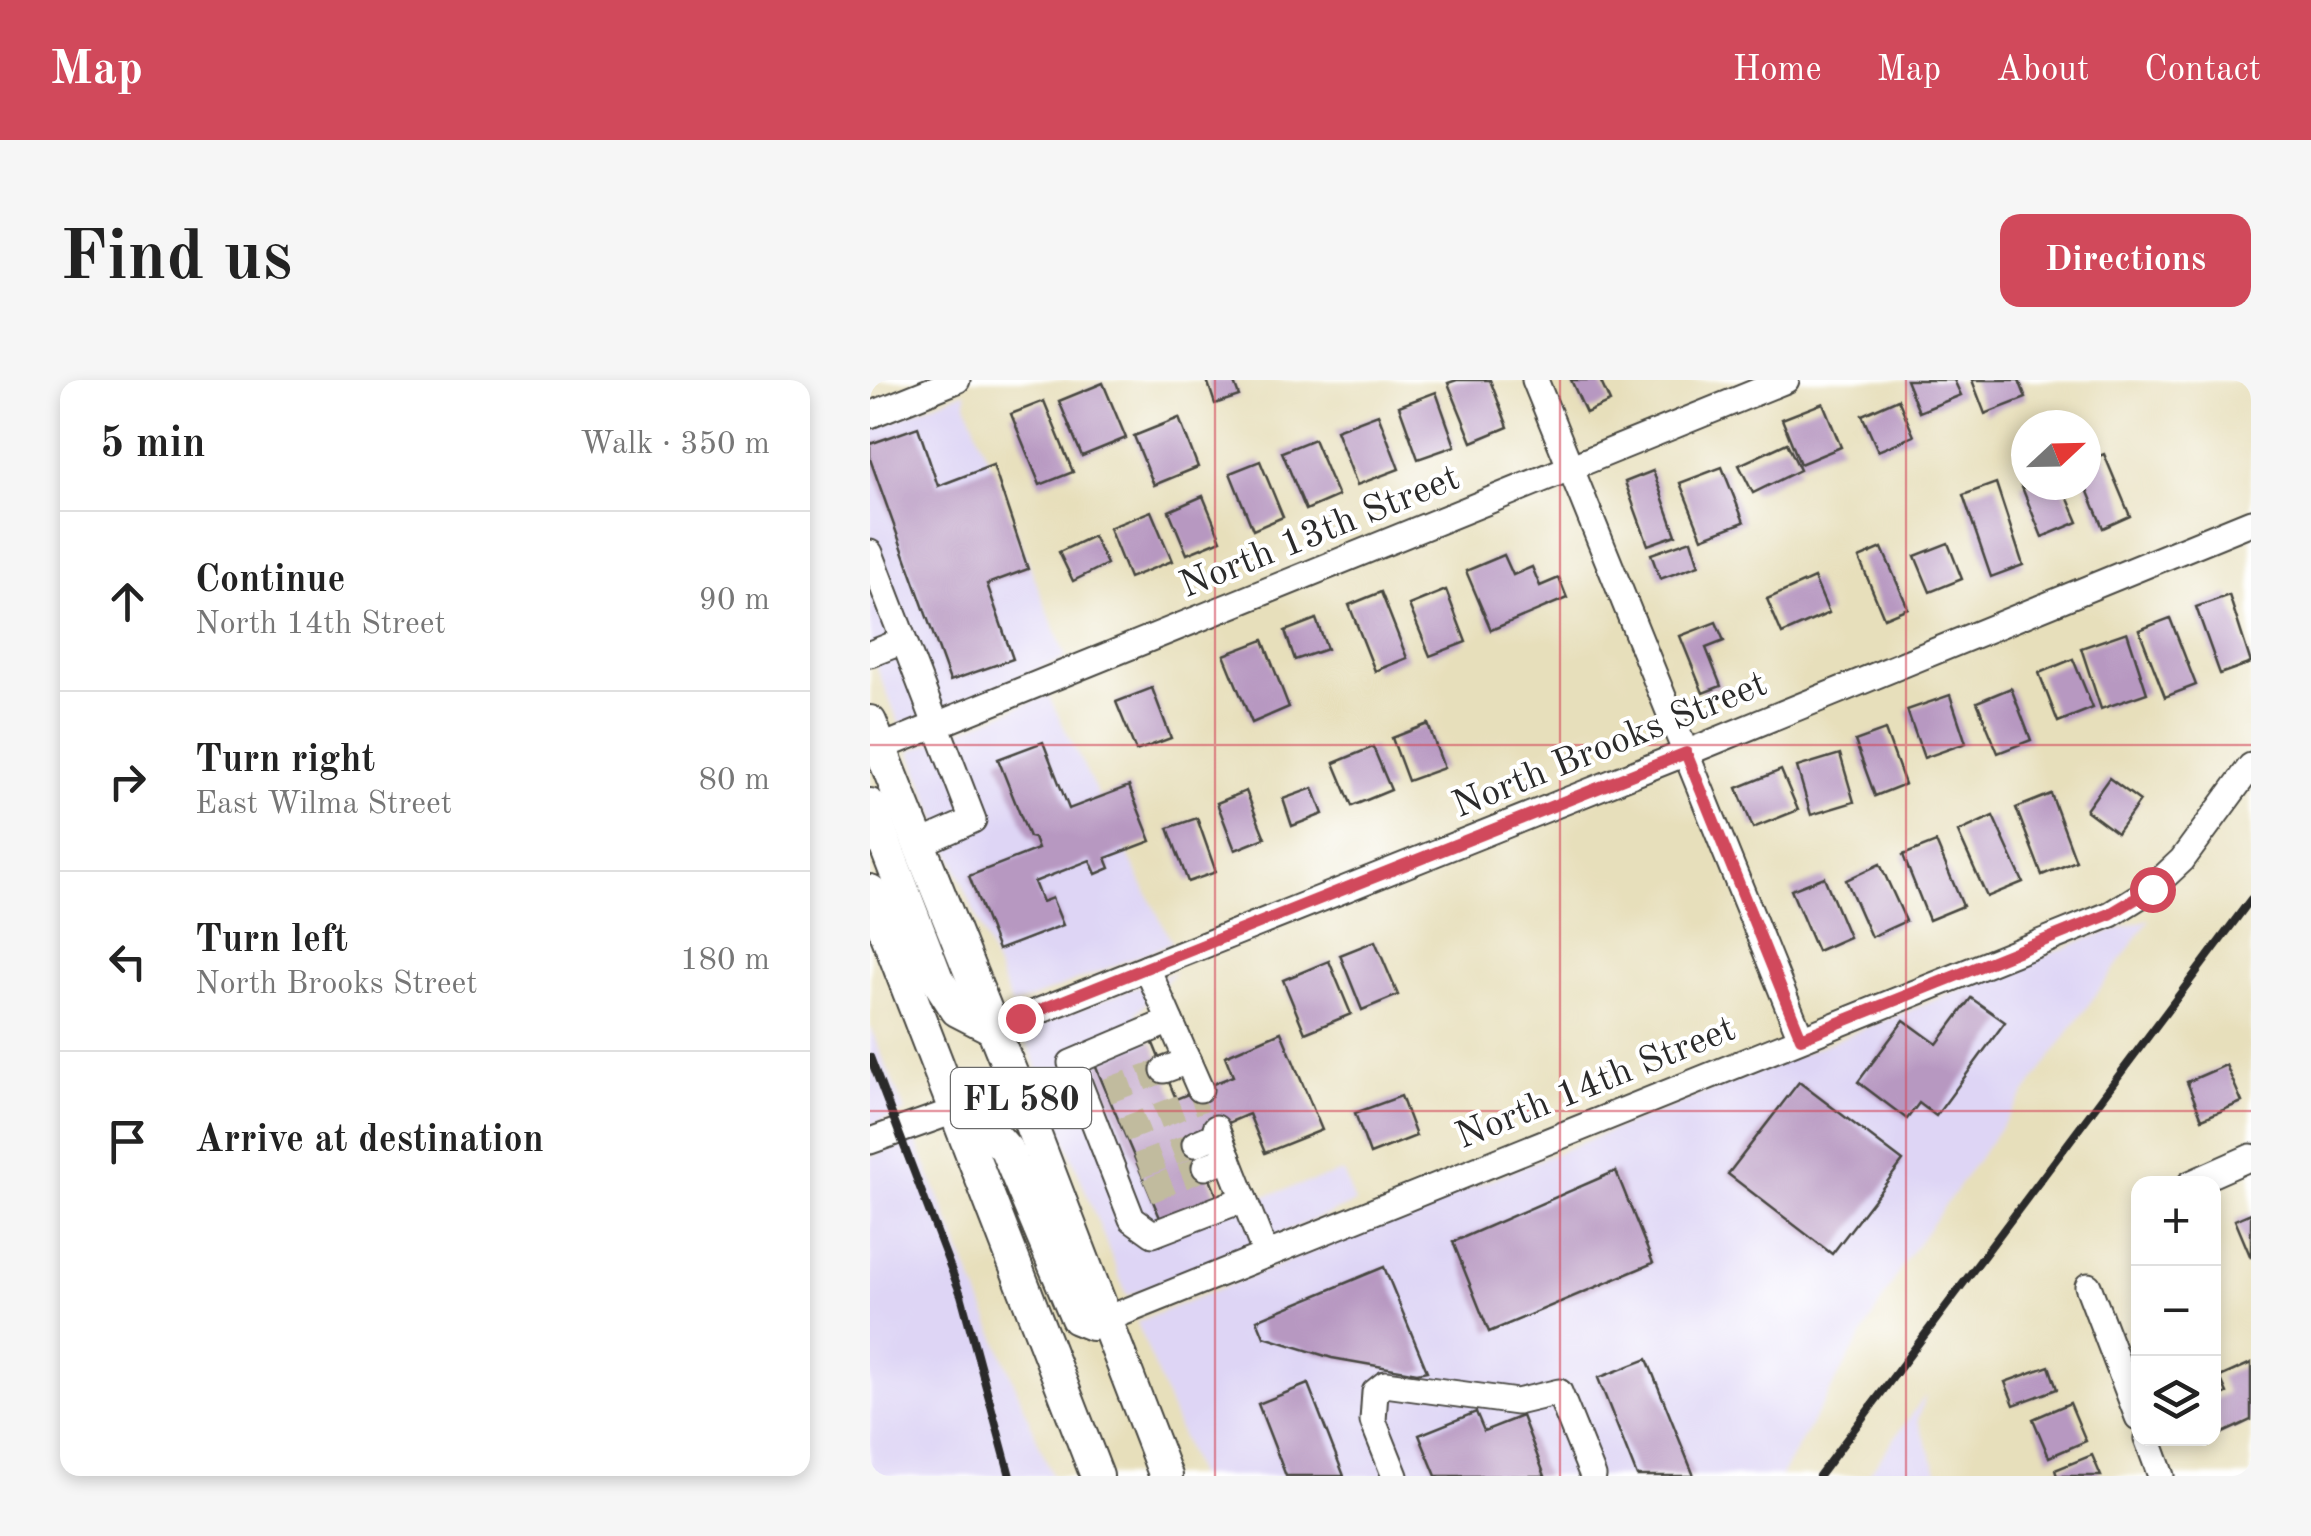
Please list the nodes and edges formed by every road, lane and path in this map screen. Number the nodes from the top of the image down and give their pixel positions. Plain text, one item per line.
1 (957, 380) edge
2 (1536, 380) edge
3 (1786, 380) edge
4 (870, 415) edge
5 (1572, 468) junction
6 (2251, 522) edge
7 (870, 552) edge
8 (877, 591) edge
9 (904, 641) junction
10 (870, 654) edge
11 (936, 726) junction
12 (873, 738) edge
13 (1686, 753) junction
14 (2251, 766) edge
15 (870, 805) edge
16 (918, 844) junction
17 (870, 891) edge
18 (1147, 968) junction
19 (1170, 1021) junction
20 (994, 1029) junction
21 (1801, 1038) junction
22 (1200, 1089) dead end
23 (956, 1110) junction
24 (870, 1141) edge
25 (1212, 1146) dead end
26 (2251, 1157) edge
27 (2208, 1176) edge
28 (1244, 1200) junction
29 (1266, 1254) junction
30 (2088, 1286) dead end
31 (1107, 1319) junction
32 (2131, 1399) edge
33 (2150, 1446) edge
34 (1097, 1476) edge
35 (1166, 1476) edge
36 (1395, 1476) edge
37 (1593, 1476) edge
38 (2161, 1476) edge

1 - 4 street
2 - 5 street
3 - 5 street, North 13th Street
5 - 11 street, North 13th Street
5 - 13 street
6 - 13 street, North Brooks Street
7 - 8 street
8 - 9 street
9 - 10 street
9 - 11 street
11 - 12 street, North 13th Street
11 - 16 street
12 - 16 main road, FL 580
13 - 18 street, North Brooks Street
13 - 21 street
14 - 21 street, North 14th Street
15 - 20 main road
16 - 20 main road, FL 580
17 - 23 main road, FL 580
18 - 19 street
18 - 20 street, North Brooks Street
19 - 22 street
19 - 28 street
20 - 31 main road, FL 580
21 - 29 street, North 14th Street
23 - 24 street
23 - 31 main road
23 - 34 main road, FL 580
25 - 28 street
26 - 27 street
28 - 29 street
29 - 31 street, North 14th Street
30 - 32 street
31 - 35 main road, FL 580
33 - 38 street
36 - 37 street

